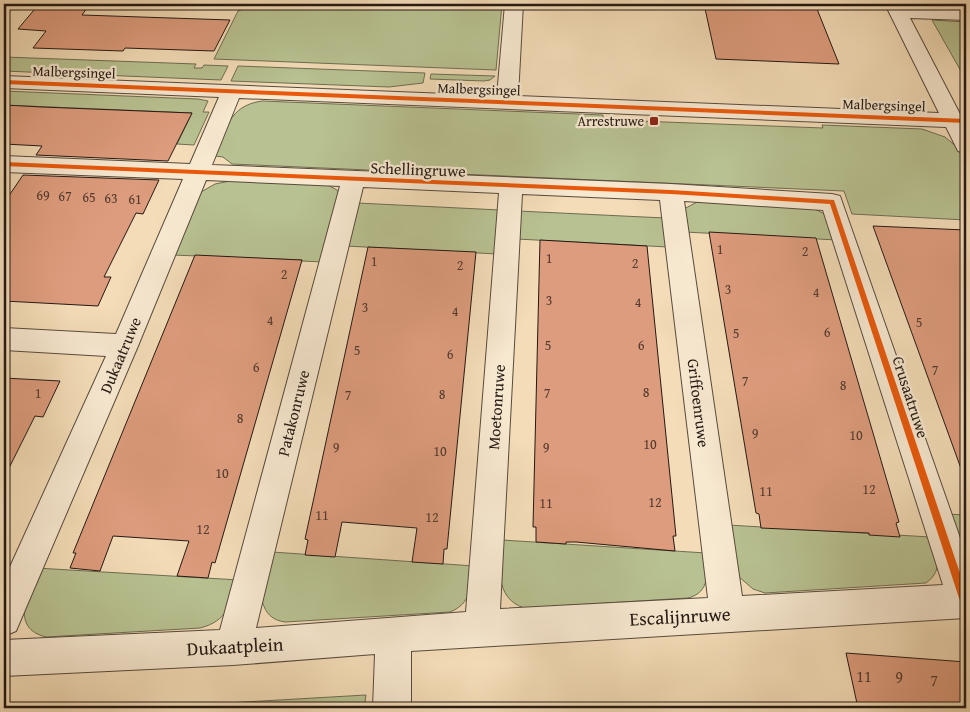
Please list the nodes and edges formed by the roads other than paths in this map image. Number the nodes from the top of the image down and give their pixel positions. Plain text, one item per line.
1 (514, 4) edge
2 (896, 8) edge
3 (966, 14) edge
4 (4, 82) edge
5 (232, 91) junction
6 (507, 103) junction
7 (960, 120) edge
8 (966, 146) edge
9 (4, 164) edge
10 (197, 173) junction
11 (353, 180) junction
12 (511, 186) junction
13 (671, 192) junction
14 (832, 202) joint
15 (4, 339) edge
16 (124, 346) junction
17 (966, 601) edge
18 (726, 613) junction
19 (4, 619) edge
20 (482, 628) junction
21 (394, 636) junction
22 (233, 647) junction
23 (4, 658) edge
24 (392, 708) edge

1 - 6 street
2 - 3 street
2 - 7 street
4 - 5 street, Malbergsingel
5 - 6 street, Malbergsingel
5 - 10 street, Dukaatruwe
6 - 7 street, Malbergsingel
7 - 8 street
9 - 10 street, Schellingruwe
10 - 11 street, Schellingruwe
10 - 16 street, Dukaatruwe
11 - 12 street, Schellingruwe
11 - 22 street, Patakonruwe
12 - 13 street, Schellingruwe
12 - 20 street, Moetonruwe
13 - 14 street, Schellingruwe
13 - 18 street, Griffoenruwe
14 - 17 street, Crusaatruwe
15 - 16 street
16 - 19 street, Dukaatruwe
17 - 18 street, Escalijnruwe
18 - 20 street, Escalijnruwe
20 - 21 street, Escalijnruwe
21 - 22 street, Dukaatplein
21 - 24 street
22 - 23 street, Dukaatplein

